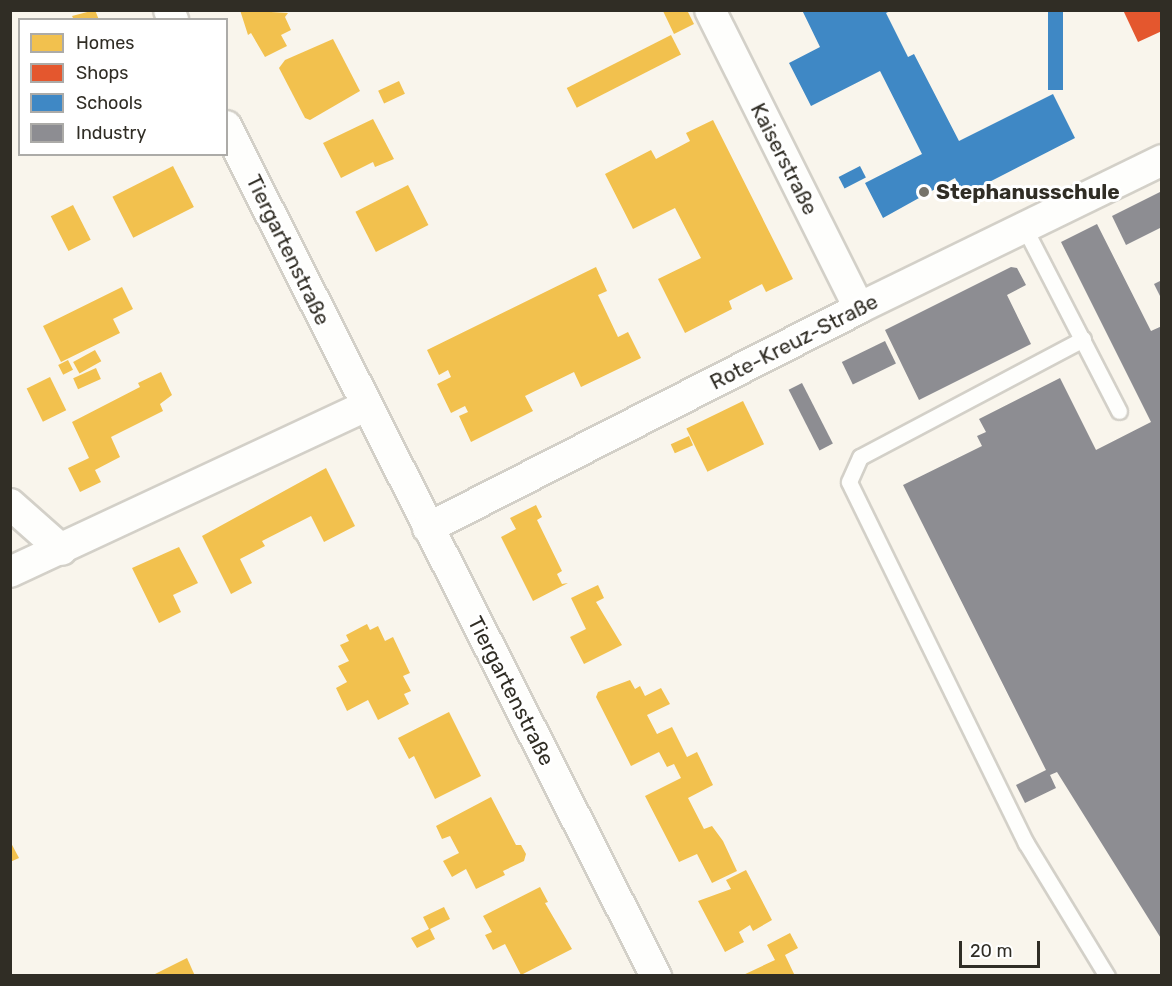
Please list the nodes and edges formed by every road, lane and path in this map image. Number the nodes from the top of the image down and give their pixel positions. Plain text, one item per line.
1 (710, 10) edge
2 (228, 130) edge
3 (1161, 160) edge
4 (1024, 227) junction
5 (859, 308) junction
6 (1083, 339) junction
7 (366, 406) junction
8 (1119, 411) dead end
9 (10, 504) edge
10 (428, 528) junction
11 (62, 550) junction
12 (10, 572) edge
13 (656, 975) edge
14 (1107, 975) edge

1 - 5 street, Kaiserstraße
2 - 7 street, Tiergartenstraße
3 - 4 street, Rote-Kreuz-Straße
4 - 5 street, Rote-Kreuz-Straße
4 - 6 lane
5 - 10 street, Rote-Kreuz-Straße
6 - 8 lane
6 - 14 lane
7 - 10 street, Tiergartenstraße
7 - 11 street
9 - 11 street
10 - 13 street, Tiergartenstraße
11 - 12 street

